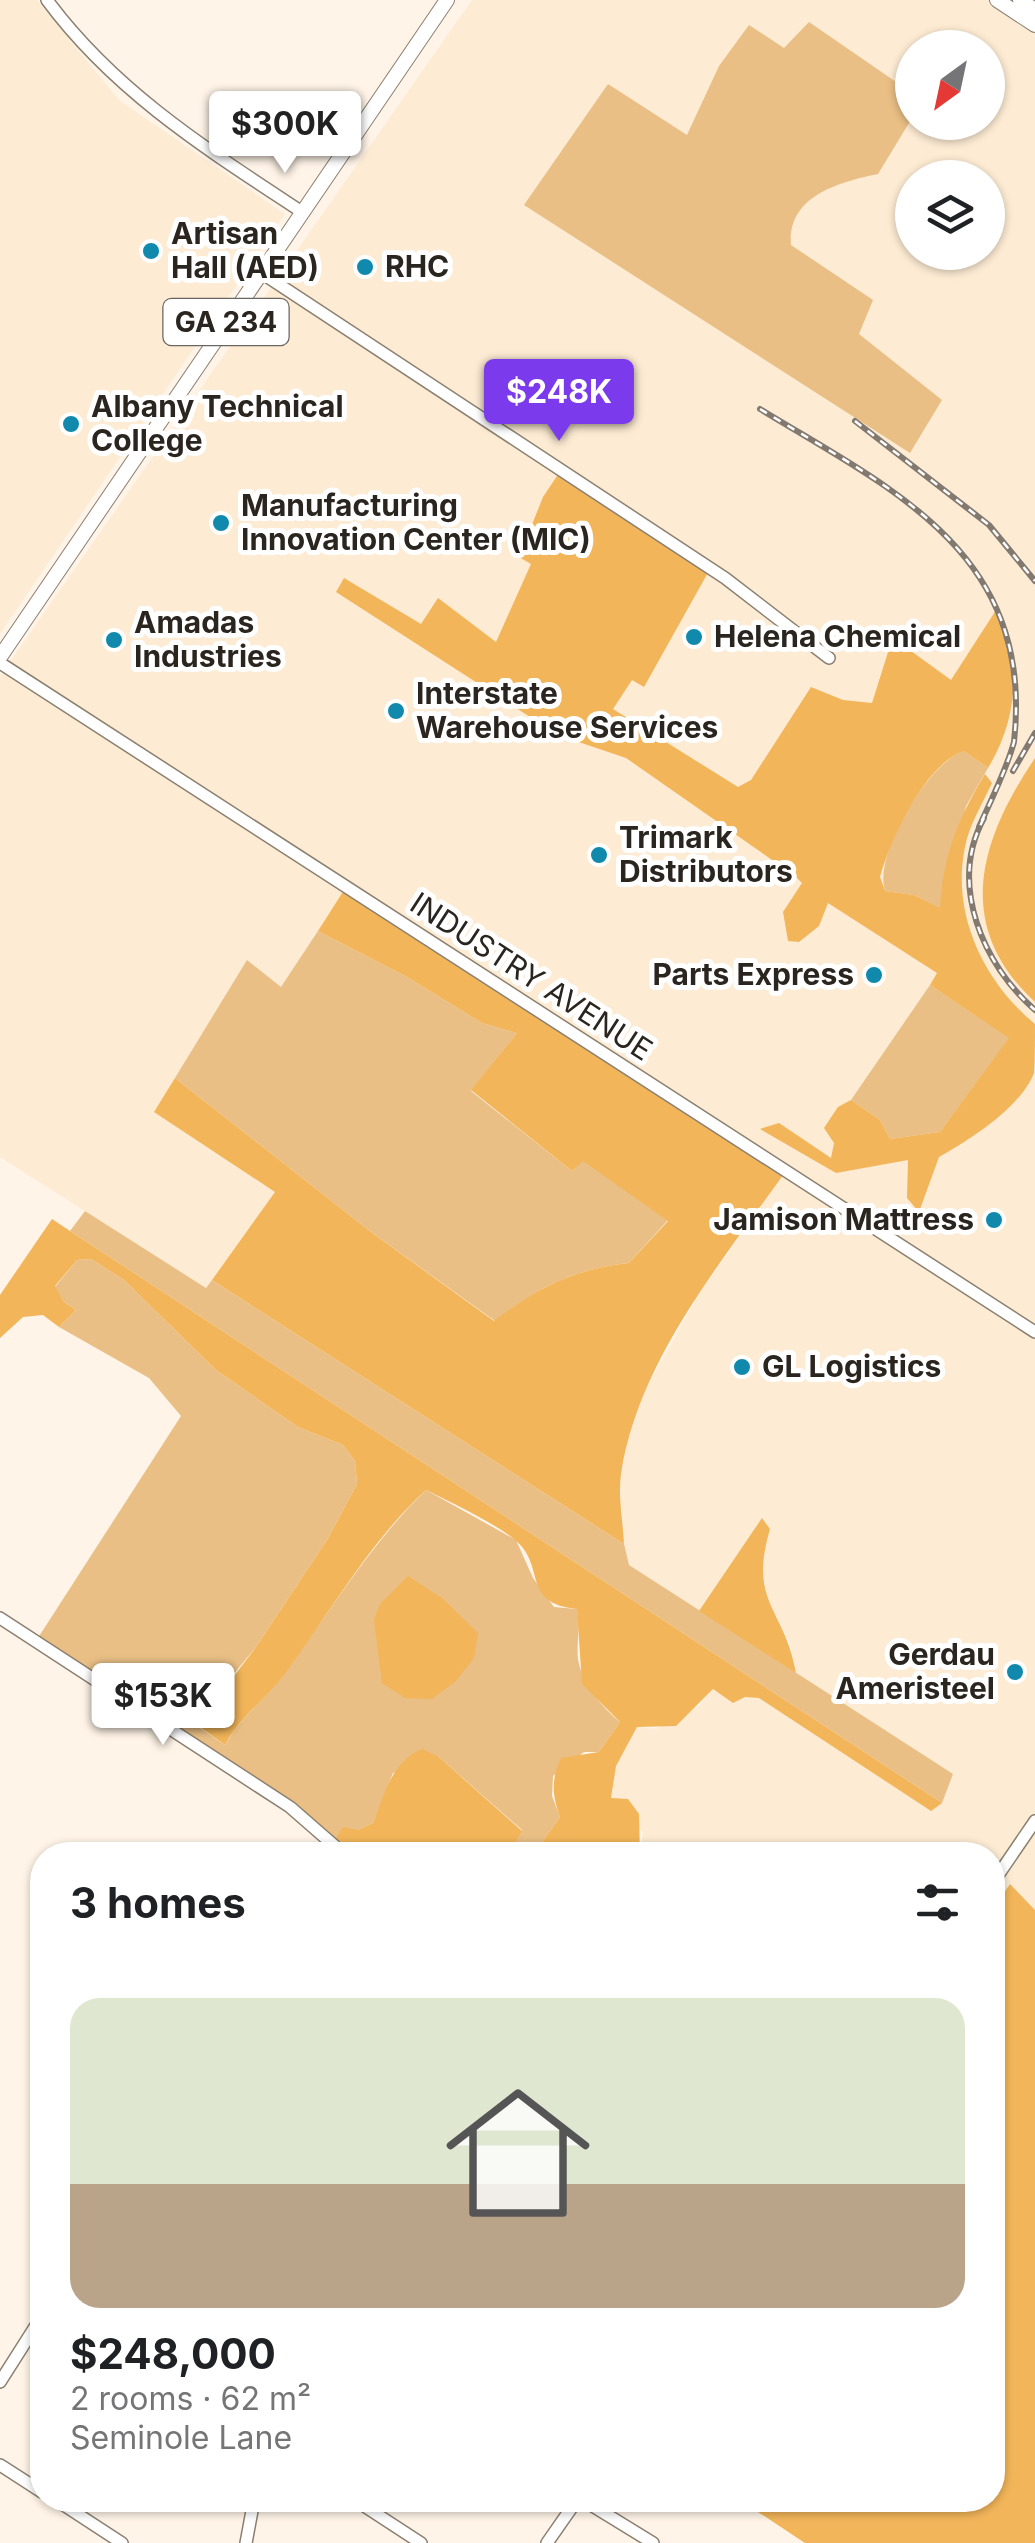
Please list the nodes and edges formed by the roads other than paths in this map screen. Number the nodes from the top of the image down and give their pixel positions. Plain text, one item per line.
1 (46, 0) edge
2 (447, 0) edge
3 (997, 0) edge
4 (1020, 0) edge
5 (1035, 10) edge
6 (1035, 25) edge
7 (302, 212) junction
8 (260, 272) junction
9 (27, 618) junction
10 (0, 630) edge
11 (829, 658) dead end
12 (0, 660) edge
13 (1035, 1332) edge
14 (0, 1618) edge
15 (1035, 1821) edge
16 (330, 1842) edge
17 (1005, 1865) edge
18 (30, 2336) edge
19 (0, 2353) edge
20 (14, 2362) junction
21 (0, 2382) edge
22 (0, 2464) edge
23 (30, 2484) edge
24 (74, 2512) edge
25 (252, 2512) edge
26 (373, 2512) edge
27 (571, 2512) edge
28 (600, 2512) edge
29 (122, 2543) edge
30 (246, 2543) edge
31 (421, 2543) edge
32 (547, 2543) edge
33 (653, 2543) edge

1 - 7 street
2 - 7 main road, GA 234
3 - 6 main road
4 - 5 main road
7 - 8 main road, GA 234
8 - 9 main road, GA 234
8 - 11 street
9 - 10 main road
9 - 12 main road, GA 234
12 - 13 street, INDUSTRY AVENUE
14 - 16 street
15 - 17 street
18 - 20 street
19 - 20 street
20 - 21 street
22 - 23 street
24 - 29 street
25 - 30 street
26 - 31 street
27 - 32 street
28 - 33 street

